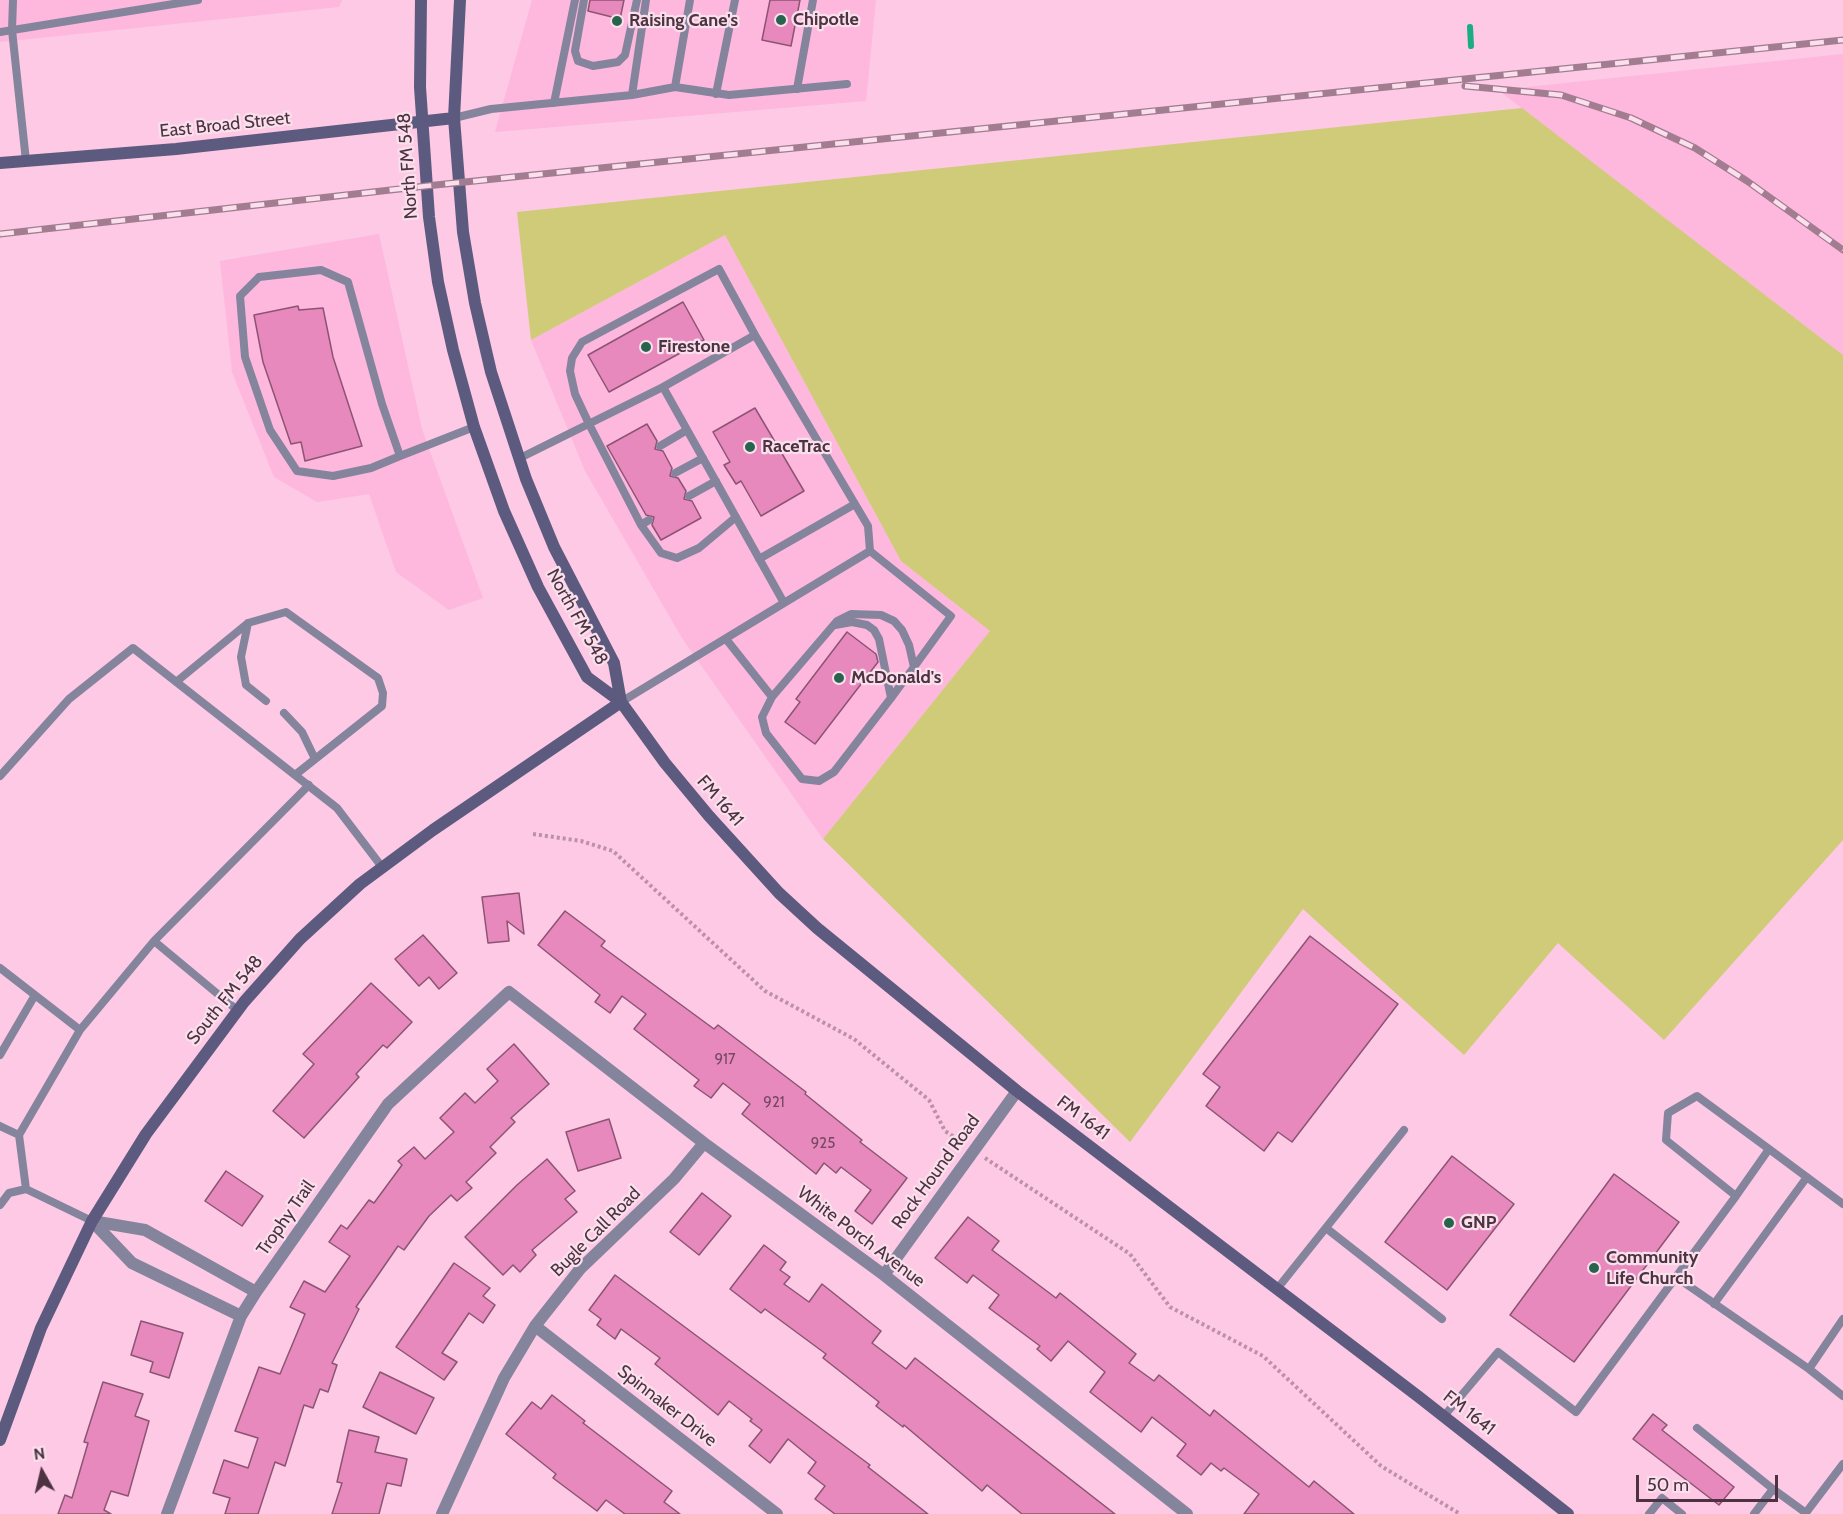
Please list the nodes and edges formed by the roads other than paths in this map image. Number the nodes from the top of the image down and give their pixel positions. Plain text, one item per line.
1 (13, 0) edge
2 (198, 0) edge
3 (420, 0) edge
4 (460, 0) edge
5 (575, 0) edge
6 (584, 0) edge
7 (637, 0) edge
8 (646, 0) edge
9 (690, 0) edge
10 (735, 0) edge
11 (813, 0) edge
12 (169, 2) edge
13 (12, 30) junction
14 (0, 32) edge
15 (847, 84) dead end
16 (675, 87) junction
17 (797, 89) junction
18 (716, 94) junction
19 (632, 95) junction
20 (554, 103) junction
21 (454, 118) junction
22 (422, 123) junction
23 (26, 161) junction
24 (0, 163) edge
25 (755, 335) junction
26 (663, 387) junction
27 (589, 424) junction
28 (474, 427) junction
29 (687, 430) junction
30 (660, 446) dead end
31 (400, 456) junction
32 (703, 458) junction
33 (518, 459) junction
34 (675, 473) dead end
35 (716, 481) junction
36 (689, 496) dead end
37 (855, 504) junction
38 (736, 517) junction
39 (649, 520) dead end
40 (641, 525) junction
41 (870, 551) junction
42 (759, 559) junction
43 (784, 603) junction
44 (248, 622) junction
45 (833, 626) junction
46 (726, 639) junction
47 (914, 667) junction
48 (176, 682) junction
49 (772, 697) junction
50 (891, 698) junction
51 (266, 701) dead end
52 (621, 702) junction
53 (284, 713) dead end
54 (315, 759) junction
55 (295, 775) junction
56 (0, 776) edge
57 (309, 785) junction
58 (382, 867) junction
59 (154, 941) junction
60 (0, 968) edge
61 (509, 992) joint
62 (35, 995) junction
63 (237, 1010) junction
64 (80, 1030) junction
65 (0, 1054) edge
66 (1017, 1091) junction
67 (0, 1126) edge
68 (1404, 1130) dead end
69 (19, 1135) junction
70 (705, 1143) junction
71 (1769, 1149) junction
72 (1807, 1177) junction
73 (26, 1189) junction
74 (1736, 1196) junction
75 (1843, 1204) edge
76 (0, 1205) edge
77 (92, 1221) junction
78 (1326, 1228) junction
79 (884, 1275) junction
80 (1676, 1278) junction
81 (1277, 1288) junction
82 (256, 1292) junction
83 (1714, 1304) junction
84 (241, 1316) junction
85 (1442, 1319) dead end
86 (1843, 1319) edge
87 (535, 1326) junction
88 (1809, 1369) junction
89 (1843, 1396) edge
90 (1444, 1416) junction
91 (1697, 1428) dead end
92 (0, 1440) edge
93 (1843, 1464) edge
94 (1773, 1489) junction
95 (166, 1514) edge
96 (442, 1514) edge
97 (777, 1514) edge
98 (1187, 1514) edge
99 (1568, 1514) edge
100 (1649, 1514) edge
101 (1682, 1514) edge
102 (1754, 1514) edge
103 (1806, 1514) edge

1 - 13 lane
2 - 12 lane
3 - 22 main road, North FM 548
4 - 21 main road, North FM 548
5 - 20 lane
6 - 7 lane
8 - 19 lane
9 - 16 lane
10 - 18 lane
11 - 17 lane
12 - 13 lane
13 - 14 lane
13 - 23 lane
15 - 17 lane
16 - 18 lane
16 - 19 lane
17 - 18 lane
19 - 20 lane
20 - 21 lane
21 - 22 main road, East Broad Street
21 - 33 main road, North FM 548
22 - 23 main road, East Broad Street
22 - 28 main road, North FM 548
23 - 24 main road, East Broad Street
25 - 26 lane
25 - 27 lane
25 - 37 lane
26 - 27 lane
26 - 29 lane
27 - 33 lane
27 - 40 lane
28 - 31 lane
28 - 52 main road, North FM 548
29 - 30 lane
29 - 32 lane
31 - 31 lane
32 - 34 lane
32 - 35 lane
33 - 52 main road, North FM 548
35 - 36 lane
35 - 38 lane
37 - 41 lane
37 - 42 lane
38 - 40 lane
38 - 42 lane
39 - 40 lane
41 - 43 lane
41 - 47 lane
42 - 43 lane
43 - 46 lane
44 - 48 lane
44 - 51 lane
44 - 54 lane
45 - 47 lane
45 - 49 lane
45 - 50 lane
46 - 49 lane
46 - 52 lane
47 - 50 lane
48 - 55 lane
48 - 56 lane
49 - 50 lane
52 - 58 main road, South FM 548
52 - 66 main road, FM 1641 / FM 1641
53 - 54 lane
54 - 55 lane
55 - 57 lane
57 - 58 lane
57 - 59 lane
58 - 63 main road, South FM 548
59 - 63 lane
59 - 64 lane
60 - 62 lane
61 - 70 street, White Porch Avenue
61 - 82 street, Trophy Trail
62 - 64 lane
62 - 65 lane
63 - 77 main road, South FM 548
64 - 69 lane
66 - 79 street, Rock Hound Road
66 - 81 main road, FM 1641 / FM 1641
67 - 69 lane
68 - 78 lane
69 - 73 lane
70 - 79 street, White Porch Avenue
70 - 87 street, Bugle Call Road
71 - 72 lane
71 - 74 lane
71 - 74 lane
72 - 75 lane
72 - 83 lane
73 - 76 lane
73 - 77 lane
74 - 80 lane
77 - 82 street
77 - 84 street
77 - 92 main road, South FM 548
78 - 81 lane
78 - 85 lane
79 - 98 street, White Porch Avenue
80 - 83 lane
80 - 90 lane
81 - 90 main road, FM 1641 / FM 1641
82 - 84 street, Trophy Trail
83 - 88 lane
84 - 95 street, Trophy Trail
86 - 88 lane
87 - 96 street, Bugle Call Road
87 - 97 street, Spinnaker Drive
88 - 89 lane
90 - 99 main road, FM 1641 / FM 1641
91 - 94 lane
93 - 103 lane
94 - 102 lane
94 - 103 lane
100 - 101 lane

